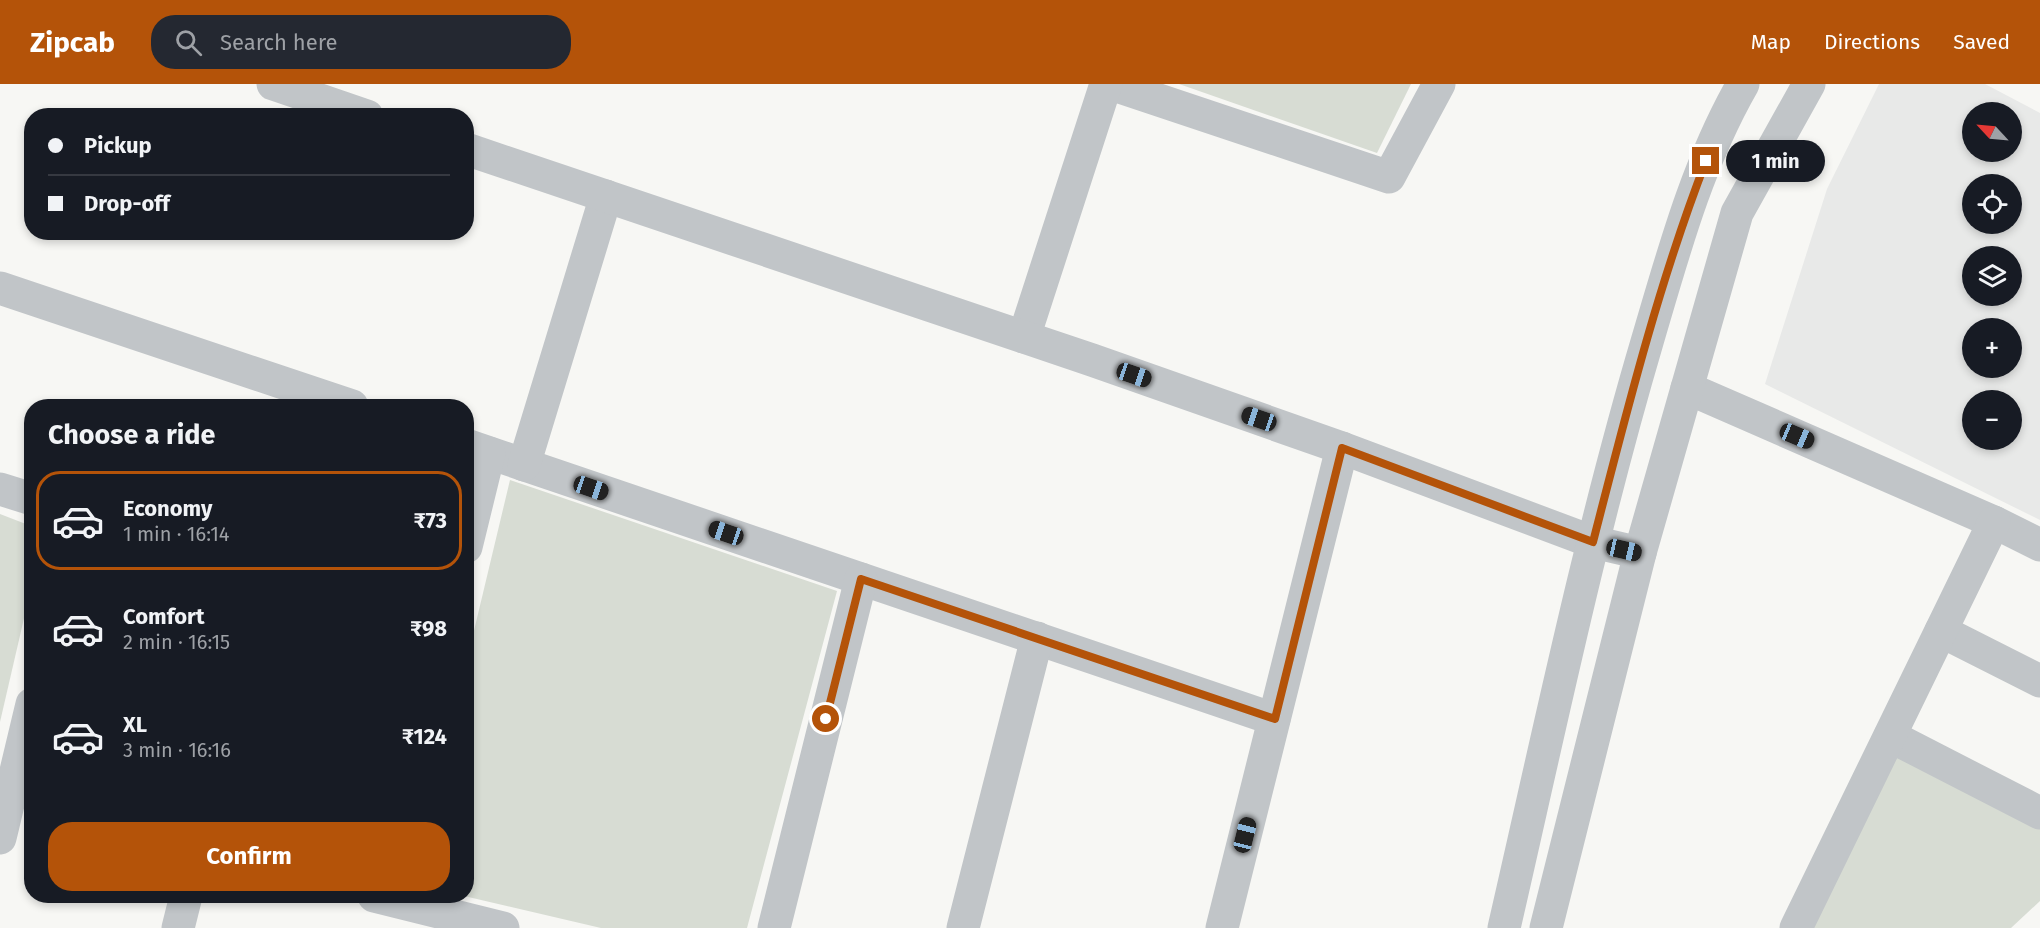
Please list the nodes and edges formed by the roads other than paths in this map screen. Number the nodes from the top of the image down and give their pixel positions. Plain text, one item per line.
1 (273, 84) edge
2 (1106, 84) edge
3 (1111, 84) edge
4 (1439, 84) edge
5 (1743, 84) edge
6 (1809, 84) edge
7 (313, 90) edge
8 (350, 108) edge
9 (474, 152) edge
10 (606, 196) junction
11 (0, 288) edge
12 (1024, 337) junction
13 (1688, 388) junction
14 (309, 399) edge
15 (1342, 448) junction
16 (478, 449) edge
17 (524, 465) junction
18 (474, 482) edge
19 (0, 489) edge
20 (24, 496) edge
21 (1994, 522) junction
22 (1593, 542) junction
23 (2040, 545) edge
24 (1640, 553) junction
25 (861, 579) junction
26 (1941, 631) junction
27 (1037, 638) junction
28 (2040, 681) edge
29 (1275, 719) junction
30 (24, 733) edge
31 (1890, 736) junction
32 (4, 804) edge
33 (2040, 813) edge
34 (0, 838) edge
35 (184, 903) edge
36 (408, 903) edge
37 (178, 928) edge
38 (503, 928) edge
39 (774, 928) edge
40 (963, 928) edge
41 (1222, 928) edge
42 (1504, 928) edge
43 (1546, 928) edge
44 (1796, 928) edge

1 - 7 street
2 - 12 street
3 - 4 street
5 - 22 street
6 - 13 street
7 - 8 street
9 - 10 street
10 - 12 street
10 - 17 street
11 - 14 street
12 - 15 street
13 - 21 street
13 - 24 street
15 - 22 street
15 - 29 street
16 - 17 street
16 - 18 street
17 - 25 street
19 - 20 street
21 - 23 street
21 - 26 street
22 - 24 street
22 - 42 street
24 - 43 street
25 - 27 street
25 - 39 street
26 - 28 street
26 - 31 street
27 - 29 street
27 - 40 street
29 - 41 street
30 - 32 street
31 - 33 street
31 - 44 street
32 - 34 street
35 - 37 street
36 - 38 street

